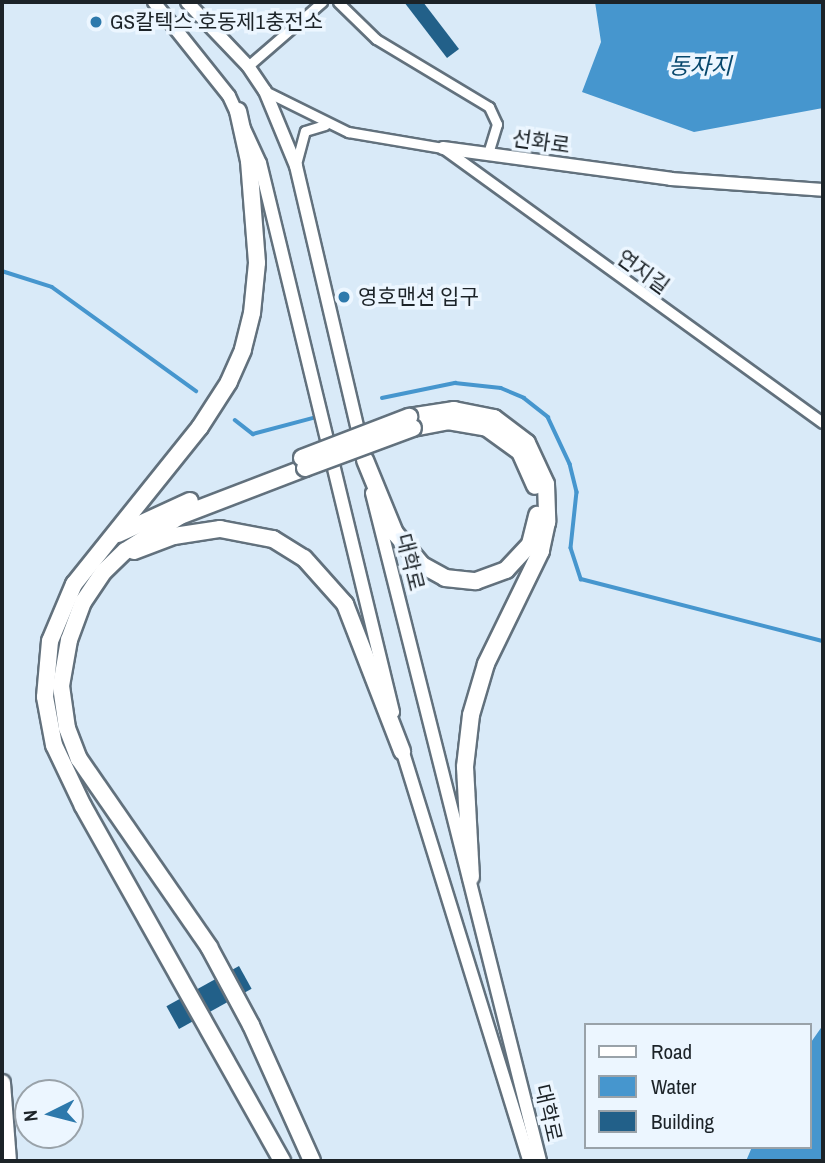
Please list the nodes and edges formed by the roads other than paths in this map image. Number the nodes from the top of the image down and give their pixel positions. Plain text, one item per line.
1 (154, 2) edge
2 (187, 2) edge
3 (322, 2) edge
4 (338, 2) edge
5 (248, 66) junction
6 (265, 91) junction
7 (238, 111) junction
8 (331, 125) junction
9 (443, 148) junction
10 (488, 154) junction
11 (296, 166) junction
12 (823, 190) edge
13 (411, 423) junction
14 (823, 423) edge
15 (365, 460) junction
16 (303, 463) junction
17 (98, 552) junction
18 (108, 566) junction
19 (402, 751) junction
20 (471, 877) junction
21 (2, 1083) edge
22 (8, 1161) edge
23 (282, 1161) edge
24 (312, 1161) edge
25 (529, 1161) edge
26 (540, 1161) edge

1 - 7 main road
2 - 5 main road, 대학로
3 - 5 street
4 - 10 street
5 - 6 main road, 대학로
6 - 8 street, 선화로
6 - 11 main road, 대학로
7 - 17 highway
7 - 19 main road
8 - 9 street, 선화로
8 - 11 street
9 - 10 main road, 선화로
9 - 14 street, 연지길
10 - 12 main road, 선화로
11 - 15 main road, 대학로
13 - 15 highway
13 - 16 highway, bridge
13 - 20 highway
15 - 20 main road, 대학로
16 - 17 highway
16 - 18 highway
17 - 23 highway
18 - 19 highway
18 - 24 highway
19 - 25 main road
20 - 26 main road, 대학로
21 - 22 highway

